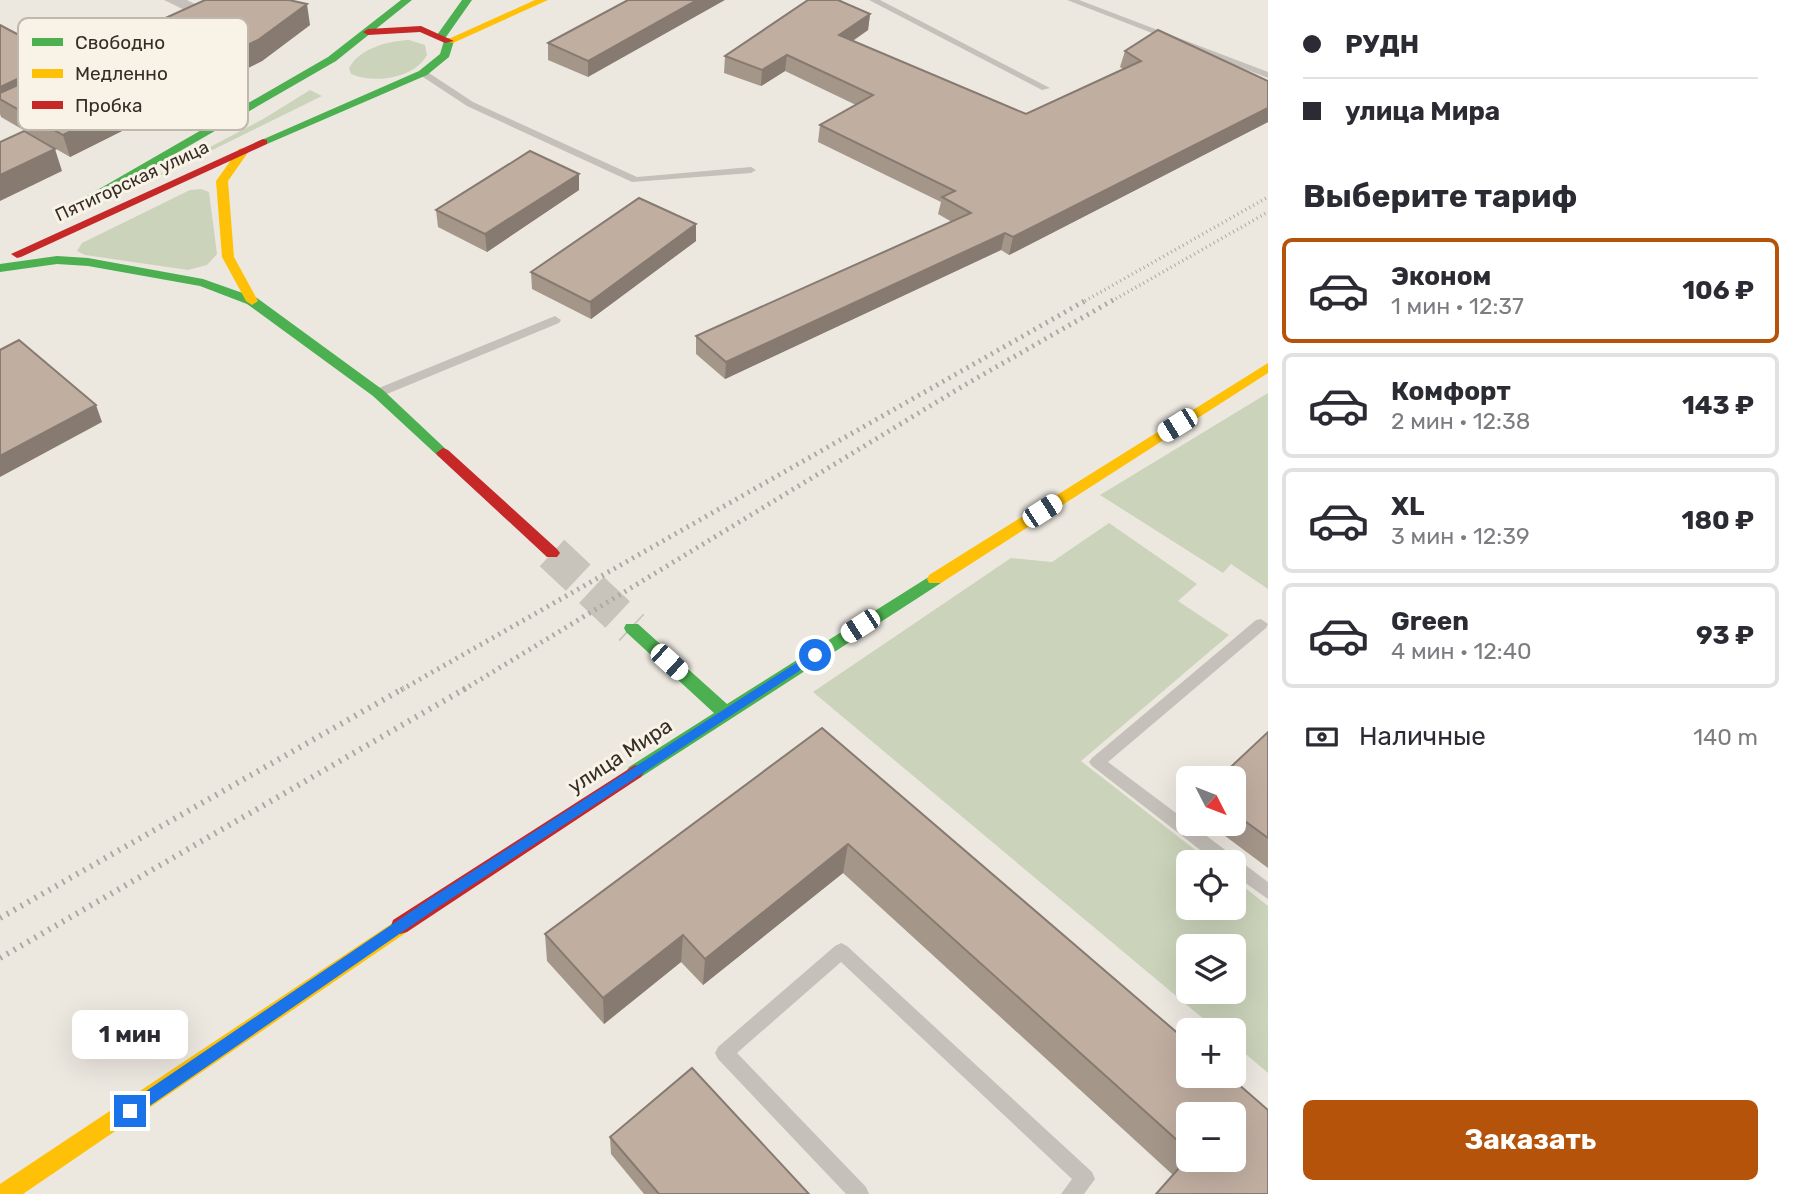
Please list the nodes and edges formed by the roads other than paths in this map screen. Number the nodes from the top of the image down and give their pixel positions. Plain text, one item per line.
1 (172, 0) edge
2 (407, 0) edge
3 (543, 0) edge
4 (873, 0) edge
5 (1071, 0) edge
6 (466, 2) edge
7 (222, 4) edge
8 (205, 13) junction
9 (509, 17) junction
10 (194, 18) edge
11 (368, 32) junction
12 (445, 38) junction
13 (332, 59) junction
14 (423, 74) junction
15 (1268, 75) edge
16 (336, 76) dead end
17 (353, 86) dead end
18 (1045, 88) dead end
19 (377, 92) junction
20 (248, 108) edge
21 (209, 130) edge
22 (243, 151) junction
23 (751, 170) dead end
24 (0, 259) edge
25 (0, 268) edge
26 (252, 301) junction
27 (555, 320) dead end
28 (1268, 367) edge
29 (379, 393) junction
30 (552, 553) tunnel mouth
31 (1261, 624) dead end
32 (632, 628) tunnel mouth
33 (724, 713) junction
34 (1213, 850) edge
35 (1246, 875) edge
36 (1268, 892) edge
37 (4, 1194) edge
38 (859, 1194) edge
39 (1071, 1194) edge

1 - 8 street
2 - 11 street, Пятигорская улица
3 - 9 street
4 - 18 lane
5 - 15 lane
6 - 9 street
6 - 12 street
7 - 8 street
8 - 10 street
9 - 12 street
11 - 12 street
11 - 13 street, Пятигорская улица
12 - 14 street
13 - 16 street
13 - 20 street, Пятигорская улица
14 - 19 street, Пятигорская улица
14 - 23 lane
17 - 19 street
19 - 22 street, Пятигорская улица
21 - 24 street, Пятигорская улица
22 - 24 street, Пятигорская улица
22 - 26 street
25 - 26 street
26 - 29 street
27 - 29 lane
28 - 33 street, улица Мира
29 - 30 street
31 - 34 lane
32 - 33 street
33 - 37 street, улица Мира
35 - 36 lane
38 - 39 lane

